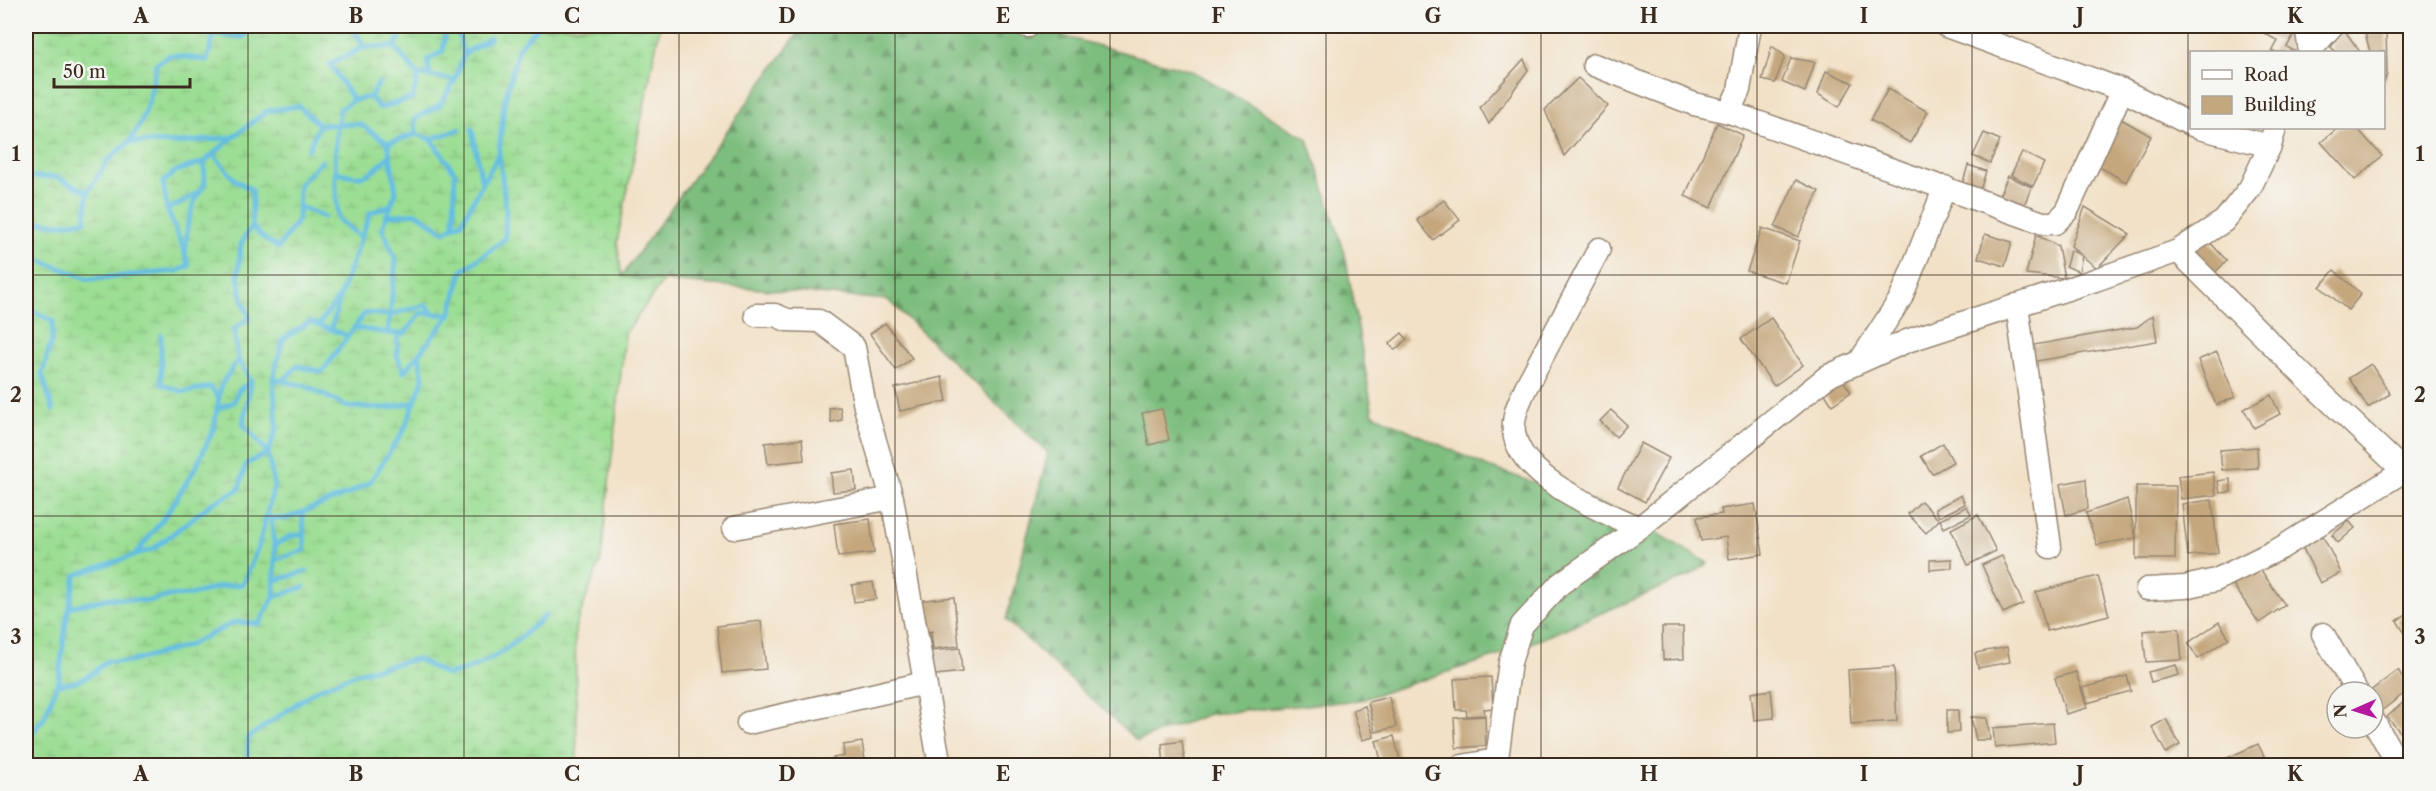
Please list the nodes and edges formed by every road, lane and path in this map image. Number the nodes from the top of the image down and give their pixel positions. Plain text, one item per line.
1 (1750, 26) edge
2 (1946, 26) edge
3 (2306, 26) edge
4 (2332, 26) edge
5 (2310, 51) edge
6 (2311, 51) edge
7 (1594, 65) dead end
8 (2122, 90) junction
9 (1730, 112) junction
10 (2190, 124) edge
11 (2207, 129) edge
12 (2272, 137) edge
13 (1945, 188) junction
14 (1599, 249) dead end
15 (2178, 251) junction
16 (2017, 305) junction
17 (756, 315) dead end
18 (1860, 361) junction
19 (2407, 474) edge
20 (892, 498) junction
21 (734, 528) dead end
22 (1639, 528) junction
23 (2050, 547) dead end
24 (2147, 589) dead end
25 (2324, 634) dead end
26 (2350, 680) edge
27 (925, 683) junction
28 (748, 723) dead end
29 (2385, 740) edge
30 (1496, 763) edge
31 (940, 765) edge
32 (1462, 765) edge
33 (2399, 765) edge

1 - 9 street
2 - 8 street
3 - 5 street
4 - 6 street
7 - 9 street
8 - 10 street
8 - 13 street
9 - 13 street
11 - 12 street
12 - 15 street
13 - 18 street
14 - 22 street
15 - 16 street
15 - 19 street
16 - 18 street
16 - 23 street
17 - 20 street
18 - 22 street
19 - 24 street
20 - 21 street
20 - 27 street
22 - 30 street
25 - 26 street
27 - 28 street
27 - 31 street
29 - 33 street
30 - 32 street

